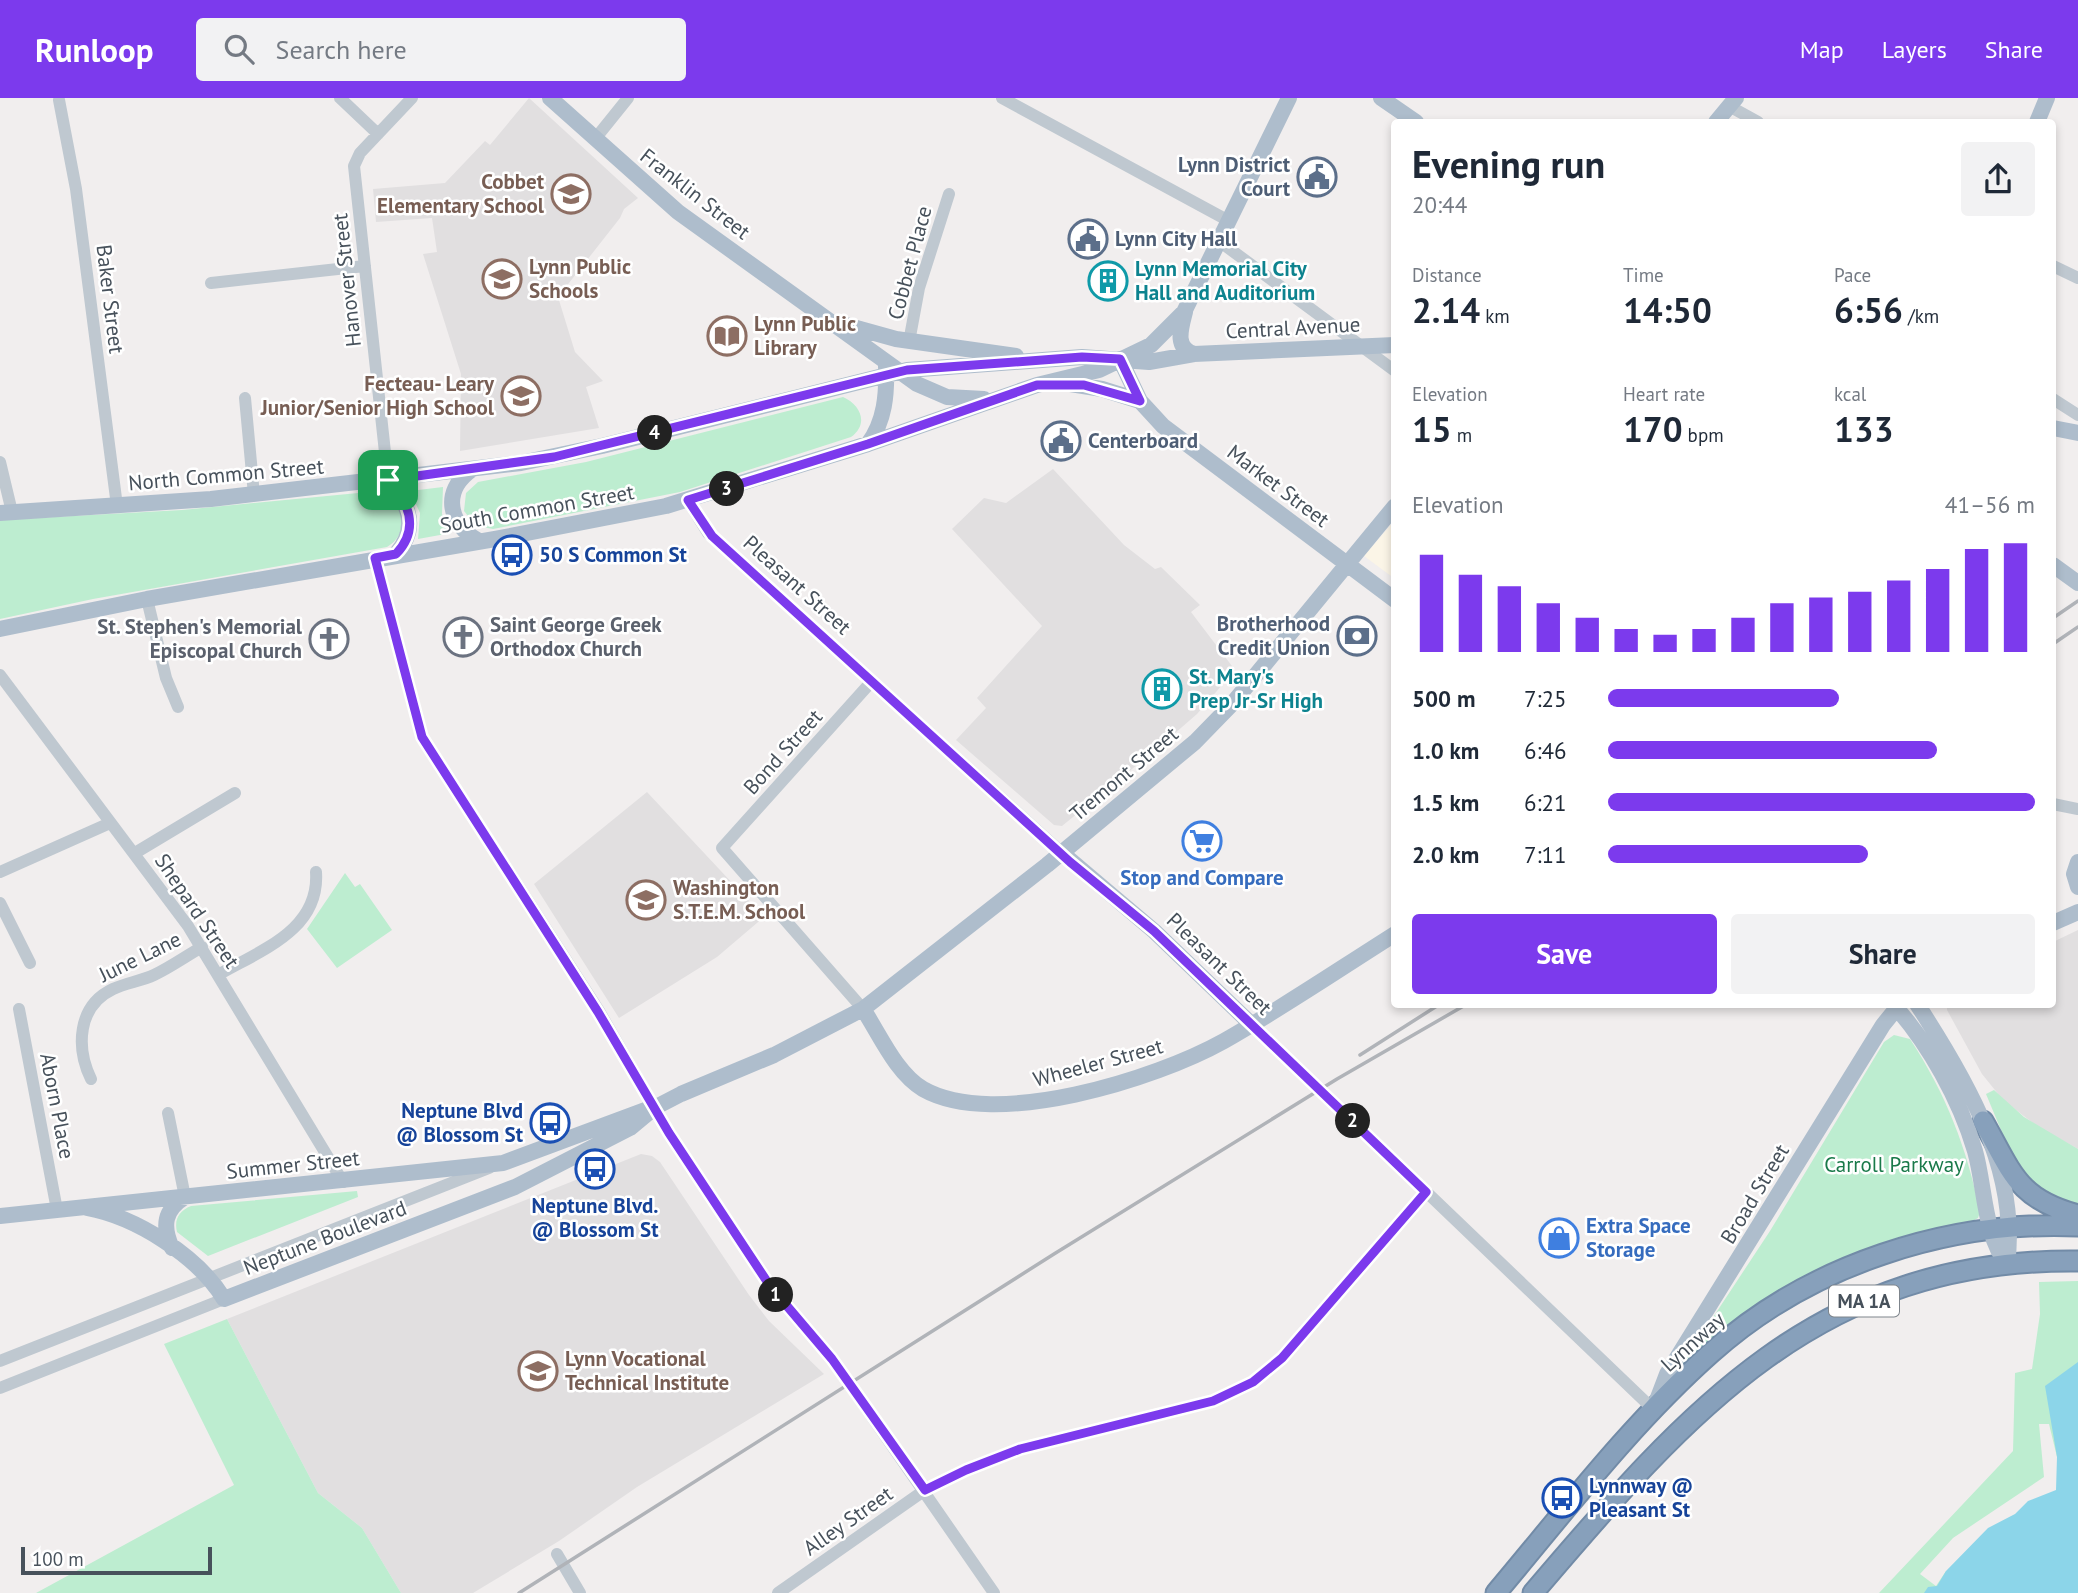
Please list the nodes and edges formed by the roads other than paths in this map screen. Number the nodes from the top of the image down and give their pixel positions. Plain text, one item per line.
1 (340, 98) edge
2 (412, 98) edge
3 (550, 98) edge
4 (628, 98) edge
5 (1002, 98) edge
6 (1289, 98) edge
7 (1381, 98) edge
8 (2046, 98) edge
9 (59, 99) edge
10 (1020, 102) edge
11 (1732, 102) edge
12 (1412, 119) edge
13 (1718, 119) edge
14 (1754, 119) edge
15 (2038, 119) edge
16 (378, 134) junction
17 (595, 139) junction
18 (949, 194) dead end
19 (1229, 221) junction
20 (1219, 242) junction
21 (365, 266) junction
22 (2056, 267) edge
23 (2078, 278) edge
24 (211, 283) dead end
25 (1187, 307) junction
26 (821, 314) junction
27 (885, 337) junction
28 (909, 342) junction
29 (1391, 345) edge
30 (1362, 346) junction
31 (1194, 354) junction
32 (1120, 359) junction
33 (1032, 361) junction
34 (1391, 367) edge
35 (891, 369) junction
36 (1037, 385) junction
37 (1003, 397) junction
38 (245, 398) dead end
39 (1140, 401) junction
40 (2056, 401) edge
41 (2077, 413) edge
42 (2056, 429) edge
43 (2078, 433) edge
44 (868, 444) junction
45 (0, 462) edge
46 (471, 470) junction
47 (388, 480) junction
48 (254, 495) junction
49 (688, 500) junction
50 (117, 506) junction
51 (1391, 511) edge
52 (6, 513) edge
53 (479, 541) junction
54 (396, 554) junction
55 (375, 558) junction
56 (1347, 564) junction
57 (2056, 567) edge
58 (2078, 583) edge
59 (1391, 597) edge
60 (147, 598) junction
61 (0, 629) edge
62 (0, 675) edge
63 (872, 681) junction
64 (178, 707) dead end
65 (235, 793) dead end
66 (2056, 805) edge
67 (2078, 809) edge
68 (110, 823) junction
69 (135, 853) junction
70 (1062, 853) junction
71 (2078, 862) edge
72 (0, 872) edge
73 (316, 872) dead end
74 (2078, 887) edge
75 (0, 903) edge
76 (2078, 912) edge
77 (2056, 922) edge
78 (1391, 936) edge
79 (202, 947) junction
80 (30, 963) dead end
81 (218, 975) junction
82 (1895, 1008) edge
83 (1897, 1008) edge
84 (1920, 1008) edge
85 (19, 1009) dead end
86 (863, 1009) junction
87 (1251, 1024) junction
88 (92, 1079) dead end
89 (654, 1108) junction
90 (168, 1113) dead end
91 (1983, 1121) junction
92 (503, 1163) junction
93 (343, 1182) junction
94 (1426, 1192) junction
95 (185, 1197) junction
96 (87, 1208) junction
97 (57, 1210) junction
98 (2078, 1215) edge
99 (0, 1216) edge
100 (2002, 1222) junction
101 (2078, 1226) edge
102 (172, 1248) junction
103 (2078, 1261) edge
104 (2007, 1264) junction
105 (208, 1277) junction
106 (224, 1299) junction
107 (0, 1361) edge
108 (0, 1388) edge
109 (1654, 1410) junction
110 (925, 1490) junction
111 (557, 1554) dead end
112 (580, 1593) edge
113 (778, 1593) edge
114 (994, 1593) edge
115 (1496, 1593) edge
116 (1533, 1593) edge

1 - 16 street
2 - 16 street, Hanover Street
3 - 17 main road, Franklin Street
4 - 17 street
5 - 10 street
6 - 19 main road
7 - 12 main road
8 - 15 main road
9 - 50 street, Baker Street
10 - 19 street
11 - 13 main road
11 - 14 street
16 - 21 street, Hanover Street
17 - 26 main road, Franklin Street
18 - 28 street, Cobbet Place
19 - 20 main road
20 - 25 main road
20 - 30 street
21 - 24 street
21 - 47 street, Hanover Street
22 - 23 street
25 - 31 main road
25 - 32 main road
26 - 27 main road, Franklin Street
26 - 35 main road, Franklin Street
27 - 28 main road, Franklin Street
27 - 35 main road
28 - 33 main road, Franklin Street
29 - 30 main road, Central Avenue
30 - 31 main road, Central Avenue
30 - 34 street
31 - 32 main road, Central Avenue
32 - 33 main road, North Common Street
32 - 36 main road
32 - 39 main road, Market Street
33 - 35 main road, North Common Street
35 - 37 main road, Franklin Street
35 - 44 main road
35 - 46 main road, North Common Street
36 - 37 main road
36 - 39 main road
37 - 44 main road, South Common Street
38 - 48 street
39 - 56 main road, Market Street
40 - 41 street
42 - 43 main road
44 - 49 main road, South Common Street
45 - 52 street
46 - 47 main road, North Common Street
46 - 53 main road
47 - 48 main road, North Common Street
47 - 54 main road
48 - 50 main road, North Common Street
49 - 53 main road, South Common Street
49 - 63 street, Pleasant Street
50 - 52 main road, North Common Street
51 - 56 main road, Tremont Street
53 - 54 main road, South Common Street
54 - 55 main road, South Common Street
55 - 60 main road, South Common Street
55 - 89 street
56 - 59 main road, Market Street
56 - 70 main road, Tremont Street
57 - 58 main road
60 - 61 main road, South Common Street
60 - 64 street
62 - 68 street, Shepard Street
63 - 70 street, Pleasant Street
63 - 86 street, Bond Street
65 - 69 street
66 - 67 street
68 - 69 street, Shepard Street
68 - 72 street
69 - 79 street, Shepard Street
70 - 86 main road, Tremont Street
70 - 87 main road, Pleasant Street
71 - 74 main road
73 - 81 street
75 - 80 street
76 - 77 main road
78 - 87 main road, Wheeler Street
79 - 81 street, Shepard Street
79 - 88 street, June Lane
81 - 93 street, Shepard Street
82 - 109 main road, Broad Street
83 - 100 main road
84 - 91 main road
85 - 97 street, Aborn Place
86 - 87 main road, Wheeler Street
86 - 89 main road, Neptune Boulevard
87 - 94 street, Pleasant Street
89 - 92 main road, Neptune Boulevard
89 - 106 main road, Neptune Boulevard
89 - 110 street
90 - 95 street
91 - 98 highway
91 - 100 main road
92 - 93 main road, Summer Street
92 - 105 street, Neptune Boulevard
93 - 95 main road, Summer Street
94 - 109 street, Pleasant Street
94 - 110 street, Alley Street
95 - 96 main road, Summer Street
95 - 102 main road
96 - 97 main road, Summer Street
96 - 102 main road, Summer Street
97 - 99 main road, Summer Street
100 - 101 highway, Lynnway
100 - 104 main road
100 - 109 highway, Lynnway
102 - 105 main road, Summer Street
103 - 104 highway
104 - 116 highway, MA 1A
105 - 106 main road, Summer Street
105 - 107 street, Neptune Boulevard
106 - 108 street, Neptune Boulevard
109 - 115 highway, Lynnway
110 - 113 street, Alley Street
110 - 114 street
111 - 112 street

